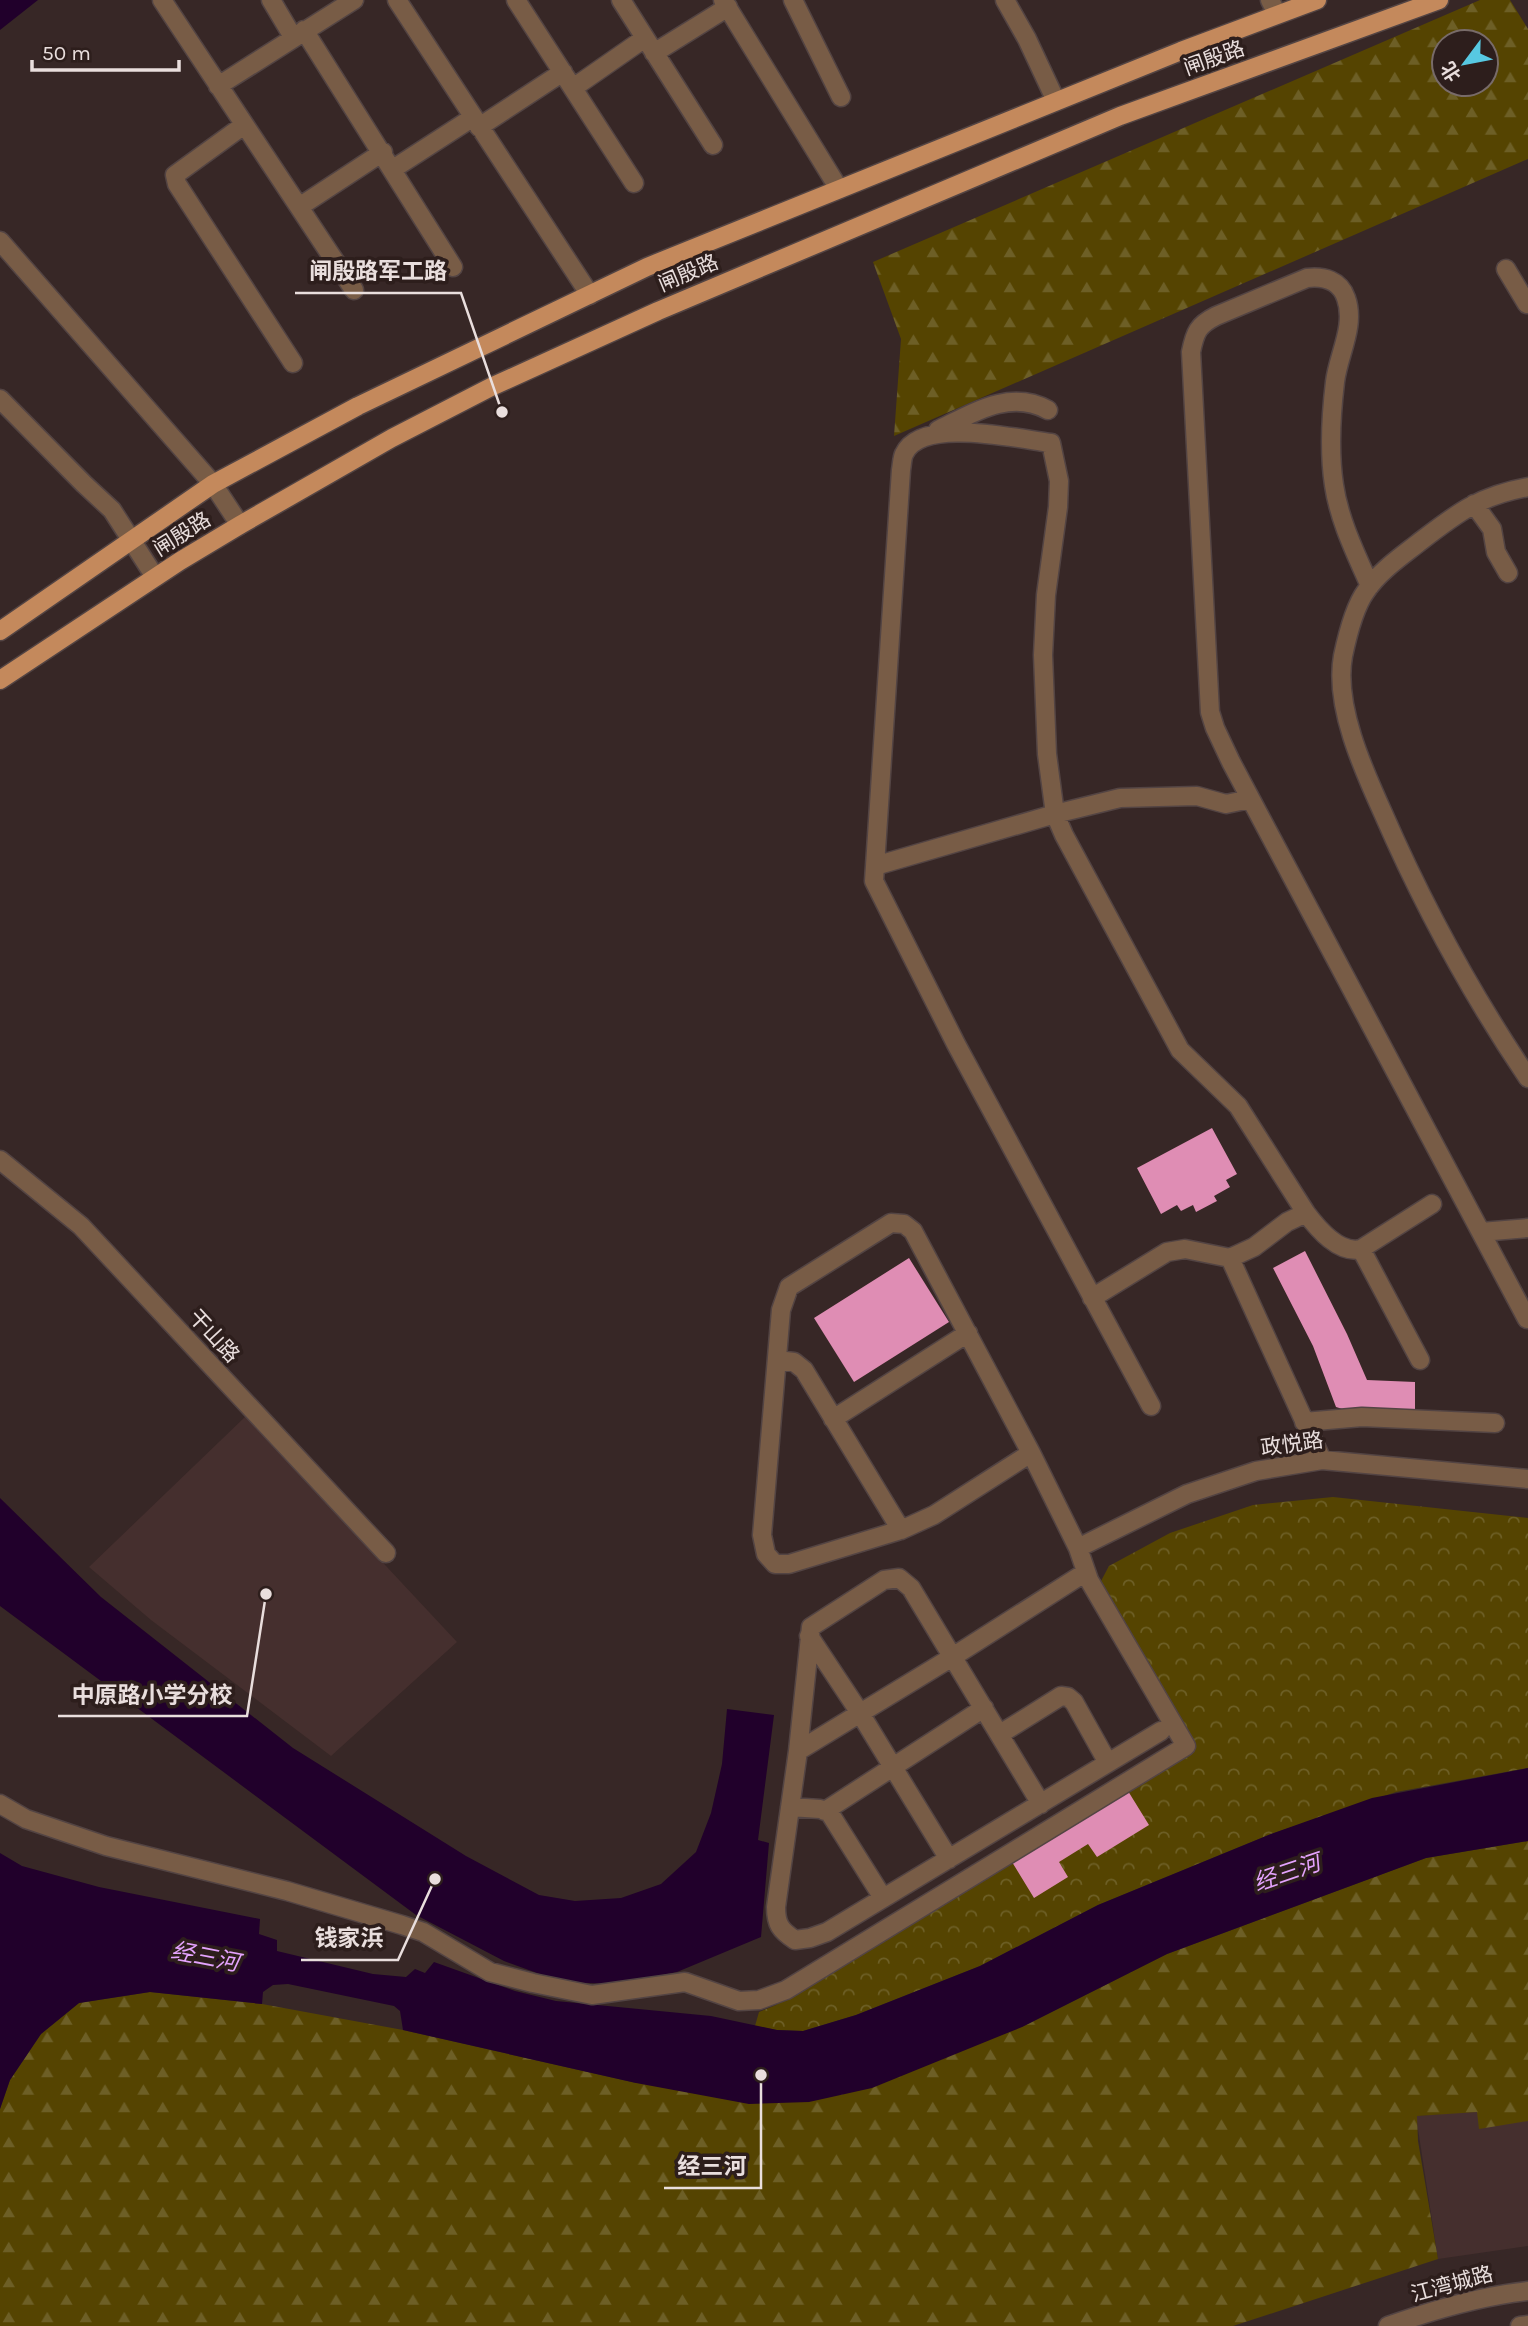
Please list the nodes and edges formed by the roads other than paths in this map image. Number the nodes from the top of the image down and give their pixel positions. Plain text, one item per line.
1 (162, 0) edge
2 (271, 0) edge
3 (354, 0) edge
4 (397, 0) edge
5 (516, 0) edge
6 (621, 0) edge
7 (793, 0) edge
8 (1005, 0) edge
9 (1317, 0) edge
10 (1439, 0) edge
11 (726, 4) edge
12 (1274, 7) edge
13 (299, 34) junction
14 (649, 46) junction
15 (563, 72) junction
16 (218, 86) junction
17 (573, 88) junction
18 (841, 97) dead end
19 (1056, 102) junction
20 (476, 122) junction
21 (244, 125) junction
22 (713, 145) dead end
23 (383, 152) junction
24 (393, 169) junction
25 (634, 183) dead end
26 (839, 189) junction
27 (299, 207) junction
28 (0, 240) edge
29 (453, 267) dead end
30 (1506, 269) dead end
31 (354, 290) dead end
32 (590, 295) junction
33 (1528, 304) edge
34 (293, 363) dead end
35 (0, 399) edge
36 (1048, 410) dead end
37 (923, 437) junction
38 (213, 484) junction
39 (1528, 487) edge
40 (1474, 504) junction
41 (240, 524) junction
42 (133, 539) junction
43 (1508, 573) dead end
44 (155, 577) junction
45 (1370, 586) junction
46 (0, 632) edge
47 (0, 680) edge
48 (1251, 799) junction
49 (1055, 814) junction
50 (875, 866) junction
51 (1528, 1078) edge
52 (0, 1160) edge
53 (1432, 1204) dead end
54 (1306, 1213) junction
55 (1528, 1228) edge
56 (1481, 1232) junction
57 (1361, 1250) junction
58 (1230, 1258) junction
59 (1092, 1298) junction
60 (1527, 1319) edge
61 (968, 1333) junction
62 (776, 1360) junction
63 (1419, 1360) dead end
64 (1151, 1406) dead end
65 (833, 1419) junction
66 (1304, 1422) junction
67 (1495, 1423) dead end
68 (1031, 1453) junction
69 (1322, 1460) junction
70 (1528, 1479) edge
71 (901, 1530) junction
72 (1077, 1548) junction
73 (386, 1553) dead end
74 (1086, 1572) junction
75 (809, 1636) junction
76 (954, 1656) junction
77 (984, 1708) junction
78 (860, 1713) junction
79 (1161, 1731) dead end
80 (1000, 1734) junction
81 (798, 1751) junction
82 (1108, 1763) junction
83 (892, 1767) junction
84 (0, 1804) edge
85 (1041, 1804) junction
86 (790, 1807) junction
87 (825, 1811) junction
88 (949, 1859) junction
89 (883, 1898) junction
90 (1528, 2291) edge
91 (1528, 2325) edge
92 (1388, 2326) edge
93 (1520, 2326) edge

1 - 16 street
2 - 13 street
3 - 13 street
4 - 20 street
5 - 15 street
6 - 14 street
7 - 18 street
8 - 19 street
9 - 12 main road, 闸殷路
10 - 41 main road, 闸殷路
11 - 14 street
11 - 26 street
12 - 19 main road, 闸殷路
13 - 16 street
13 - 23 street
14 - 17 street
14 - 22 street
15 - 17 street
15 - 20 street
16 - 21 street
17 - 25 street
19 - 26 main road, 闸殷路
20 - 24 street
20 - 32 street
21 - 27 street
21 - 34 street
23 - 24 street
23 - 27 street
24 - 29 street
26 - 32 main road, 闸殷路
27 - 31 street
28 - 38 street
30 - 33 street
32 - 38 main road, 闸殷路
35 - 42 street
36 - 37 street
37 - 49 street
37 - 50 street
38 - 41 street
38 - 42 main road, 闸殷路
39 - 40 street
40 - 43 street
40 - 45 street
41 - 44 main road, 闸殷路
42 - 44 street
42 - 46 main road, 闸殷路
44 - 47 main road, 闸殷路
45 - 48 street
45 - 51 street
48 - 49 street
48 - 56 street
49 - 50 street
49 - 54 street
50 - 59 street
52 - 73 street, 干山路
53 - 57 street
54 - 57 street
54 - 58 street
55 - 56 street
56 - 60 street
57 - 63 street
58 - 59 street
58 - 66 street
59 - 64 street
61 - 62 street
61 - 65 street
61 - 68 street
62 - 65 street
62 - 71 street
65 - 71 street
66 - 67 street
66 - 69 street
68 - 71 street
68 - 72 street
69 - 70 street, 政悦路
69 - 72 street, 政悦路
72 - 74 street
74 - 76 street
74 - 84 street
75 - 76 street
75 - 78 street
75 - 81 street
76 - 77 street
76 - 78 street
77 - 80 street
77 - 83 street
78 - 81 street
78 - 83 street
79 - 82 street
80 - 82 street
80 - 85 street
81 - 86 street
82 - 85 street
83 - 87 street
83 - 88 street
85 - 88 street
86 - 87 street
86 - 89 street
87 - 89 street
88 - 89 street
90 - 92 street, 江湾城路
91 - 93 street

